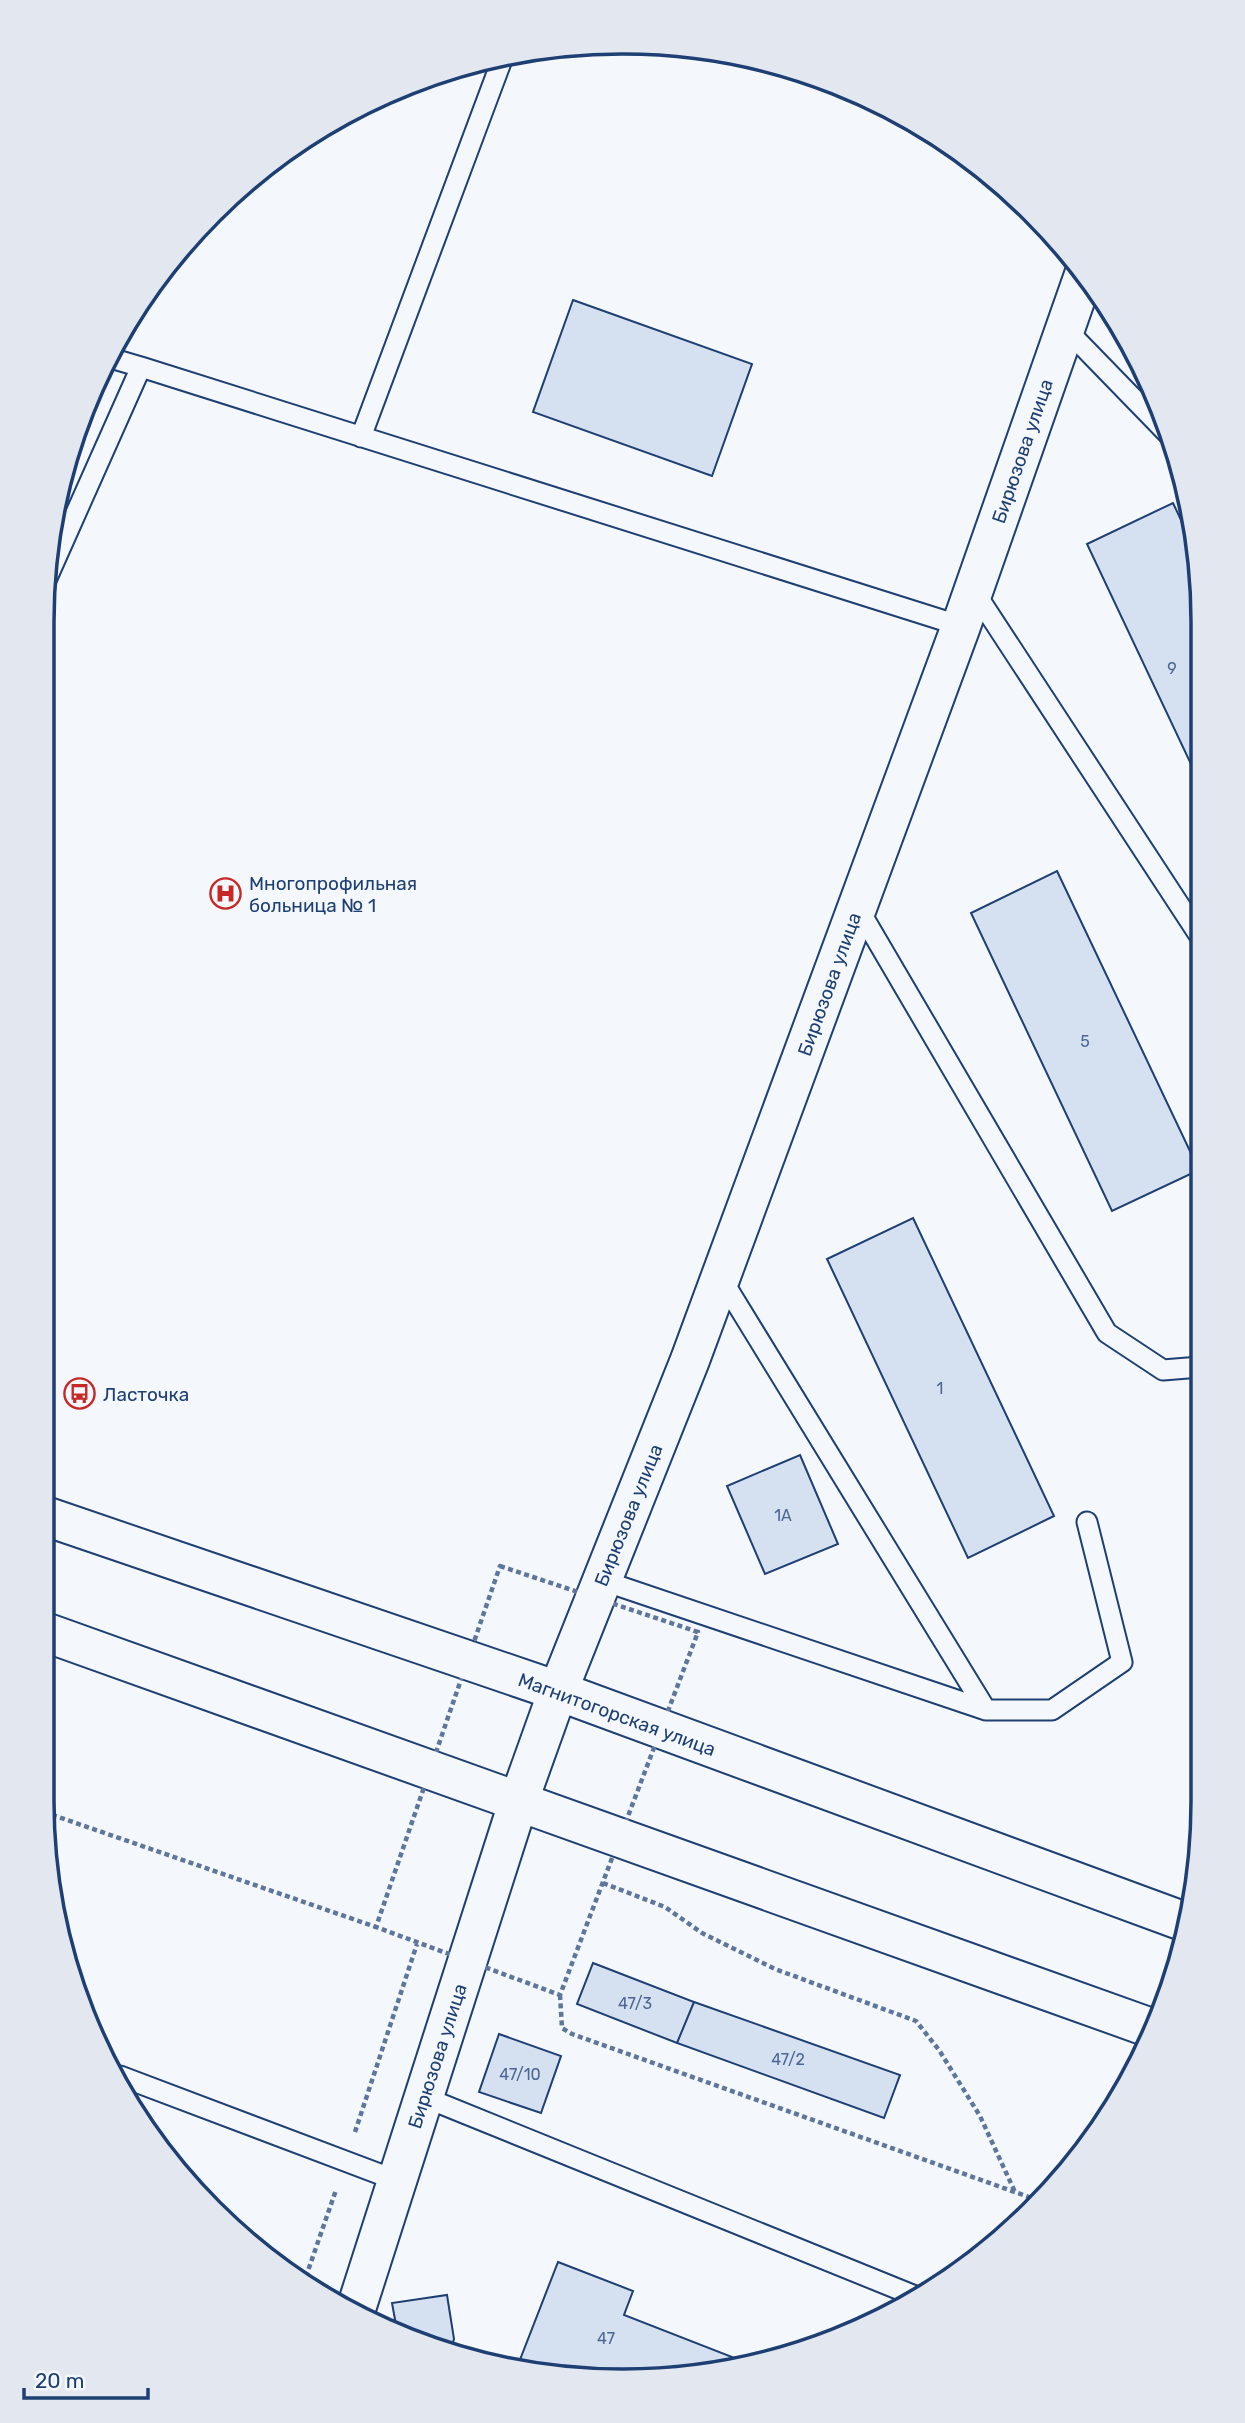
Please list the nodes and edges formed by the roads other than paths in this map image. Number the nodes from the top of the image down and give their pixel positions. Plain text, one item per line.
1 (499, 68) edge
2 (1080, 286) edge
3 (1065, 328) junction
4 (118, 360) edge
5 (141, 367) junction
6 (1152, 418) edge
7 (361, 437) junction
8 (59, 552) edge
9 (973, 590) junction
10 (961, 625) junction
11 (857, 907) junction
12 (1191, 923) edge
13 (720, 1277) junction
14 (1191, 1368) edge
15 (54, 1519) edge
16 (1087, 1522) dead end
17 (601, 1580) junction
18 (54, 1635) edge
19 (558, 1691) junction
20 (986, 1710) junction
21 (519, 1800) junction
22 (1178, 1919) edge
23 (1144, 2025) edge
24 (127, 2079) edge
25 (424, 2097) junction
26 (397, 2181) junction
27 (907, 2293) edge
28 (358, 2303) edge

1 - 7 lane
2 - 3 main road, Бирюзова улица
3 - 6 lane
3 - 9 main road, Бирюзова улица
4 - 5 lane
5 - 7 lane
5 - 8 lane
7 - 10 lane
9 - 10 main road, Бирюзова улица
9 - 12 lane
10 - 11 main road, Бирюзова улица
11 - 13 main road, Бирюзова улица
11 - 14 lane
13 - 17 main road, Бирюзова улица
13 - 20 lane
15 - 19 main road, Магнитогорская улица
16 - 20 lane
17 - 19 main road, Бирюзова улица
17 - 20 lane
18 - 21 main road
19 - 21 main road, Бирюзова улица
19 - 22 main road, Магнитогорская улица
21 - 23 main road
21 - 25 main road, Бирюзова улица
24 - 26 lane
25 - 26 main road, Бирюзова улица
25 - 27 lane
26 - 28 main road, Бирюзова улица

